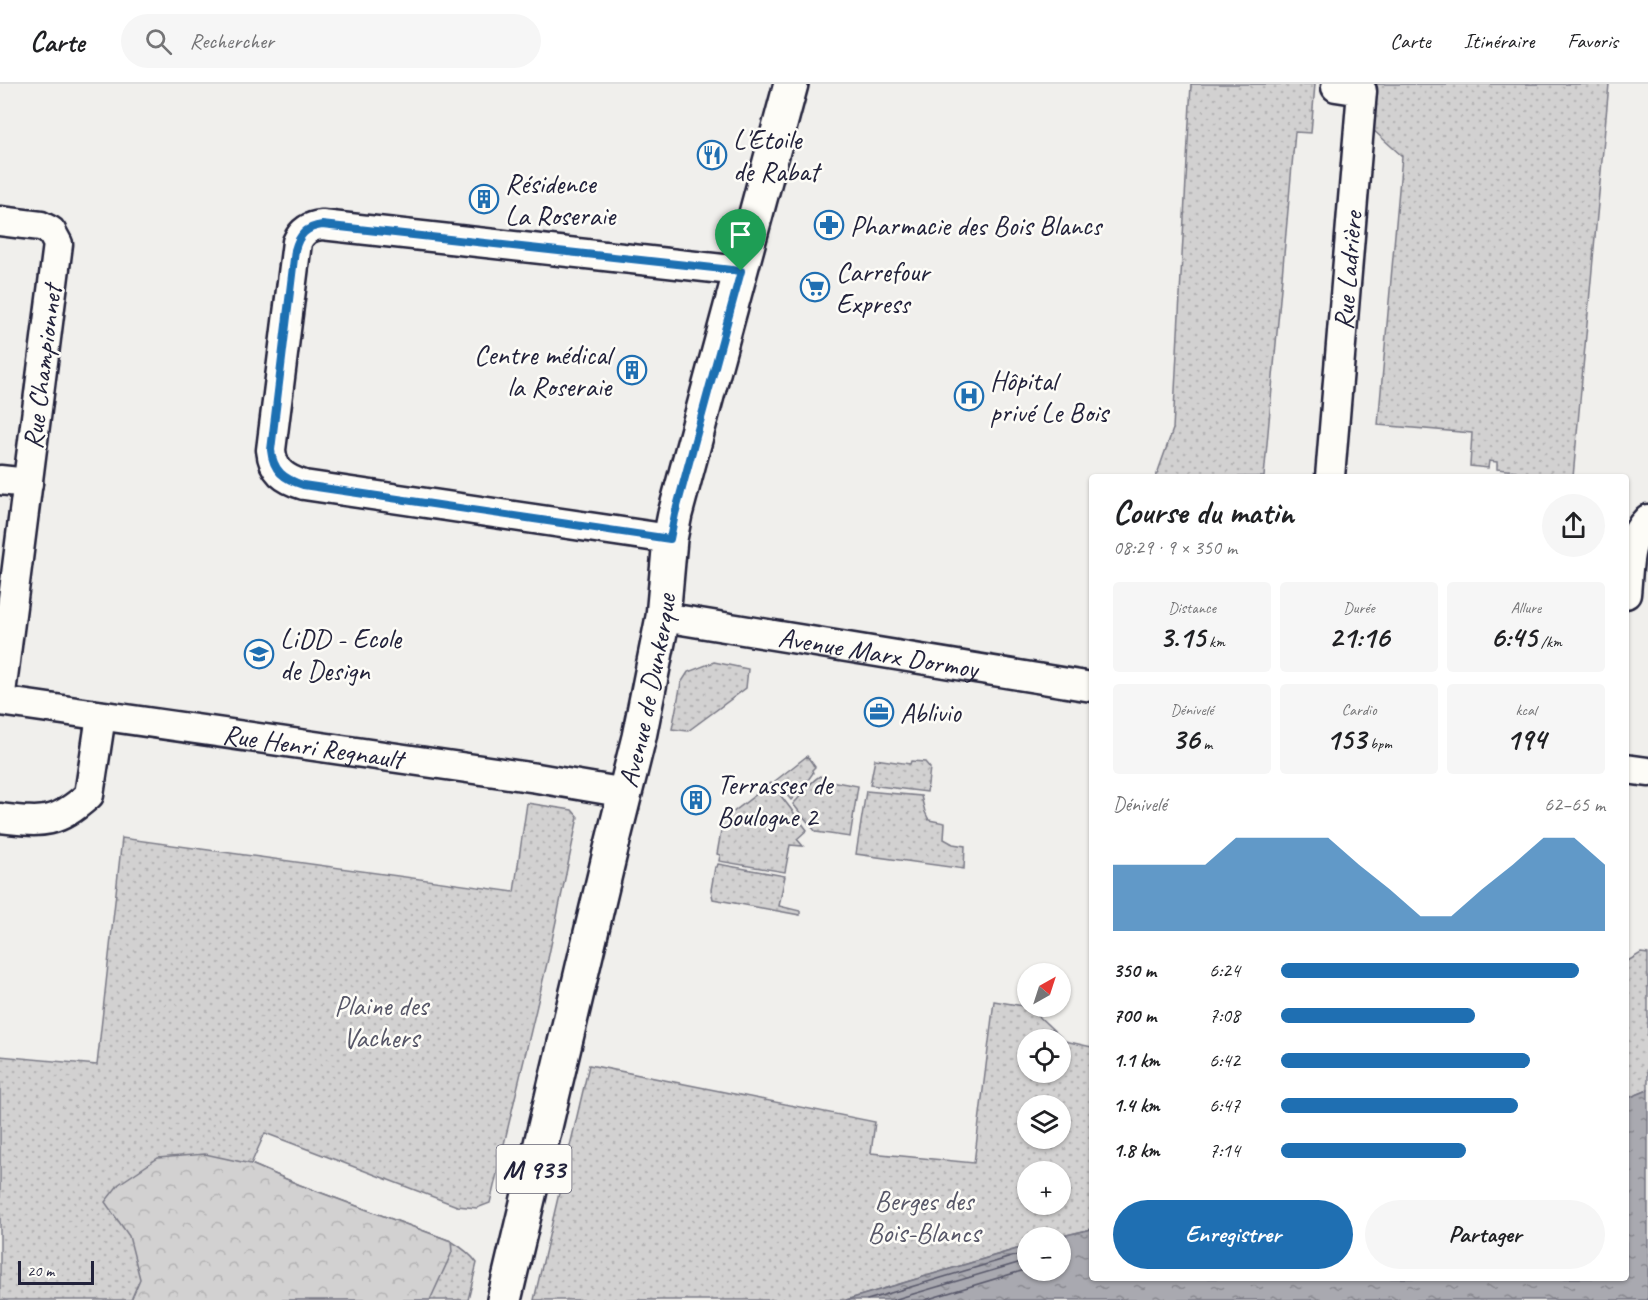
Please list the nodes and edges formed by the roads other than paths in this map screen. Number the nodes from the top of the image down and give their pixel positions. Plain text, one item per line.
1 (791, 84) edge
2 (1336, 87) dead end
3 (0, 221) edge
4 (741, 271) junction
5 (1330, 474) edge
6 (14, 482) edge
7 (1648, 519) edge
8 (670, 539) junction
9 (1629, 566) edge
10 (663, 616) junction
11 (1089, 687) edge
12 (0, 701) edge
13 (101, 716) junction
14 (1629, 769) edge
15 (1648, 772) edge
16 (626, 793) junction
17 (0, 818) edge
18 (504, 1300) edge

1 - 4 main road, Avenue de Dunkerque / M 933
2 - 5 street, Rue Ladrière
3 - 6 street, Rue Championnet
4 - 8 main road, Avenue de Dunkerque / M 933
4 - 8 street
6 - 12 street, Rue Championnet
7 - 9 street
8 - 10 main road, Avenue de Dunkerque / M 933
10 - 11 street, Avenue Marx Dormoy
10 - 16 main road, Avenue de Dunkerque / M 933
12 - 13 street, Rue Henri Regnault
13 - 16 street, Rue Henri Regnault
13 - 17 street
14 - 15 street
16 - 18 main road, Avenue de Dunkerque / M 933

